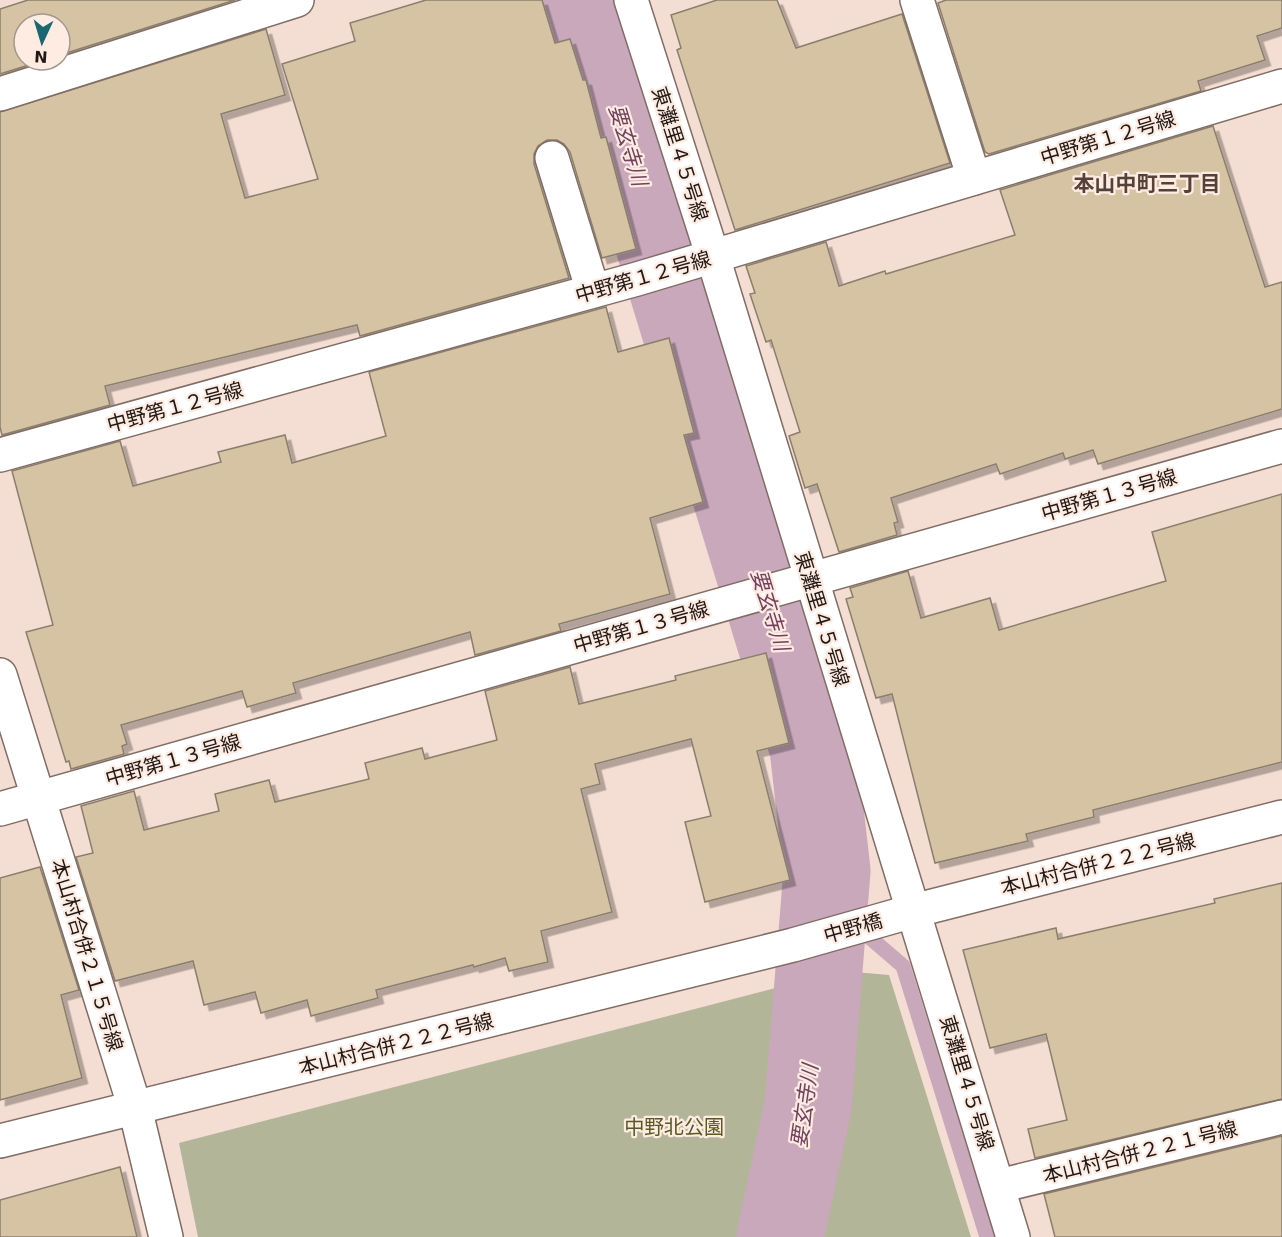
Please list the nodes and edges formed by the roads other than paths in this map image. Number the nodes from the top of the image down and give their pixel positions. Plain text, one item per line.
1 (297, 0) edge
2 (631, 0) edge
3 (917, 0) edge
4 (1282, 86) edge
5 (0, 94) edge
6 (552, 158) dead end
7 (974, 178) junction
8 (712, 257) junction
9 (593, 291) junction
10 (1282, 446) edge
11 (0, 455) edge
12 (810, 581) junction
13 (0, 675) edge
14 (38, 798) junction
15 (0, 809) edge
16 (1282, 817) edge
17 (913, 911) junction
18 (793, 945) joint
19 (135, 1108) junction
20 (1282, 1117) edge
21 (0, 1141) edge
22 (999, 1186) junction
23 (166, 1237) edge
24 (1014, 1237) edge

1 - 5 street
2 - 8 street, 東灘里４５号線
3 - 7 street
4 - 7 street, 中野第１２号線
6 - 9 street
7 - 8 street, 中野第１２号線
8 - 9 street, 中野第１２号線
8 - 12 street, 東灘里４５号線
9 - 11 street, 中野第１２号線
10 - 12 street, 中野第１３号線
12 - 14 street, 中野第１３号線
12 - 17 street, 東灘里４５号線
13 - 14 street, 本山村合併２１５号線
14 - 15 street, 中野第１３号線
14 - 19 street, 本山村合併２１５号線
16 - 17 street, 本山村合併２２２号線
17 - 18 street, 中野橋
17 - 22 street, 東灘里４５号線
18 - 19 street, 本山村合併２２２号線
19 - 21 street, 本山村合併２２２号線
19 - 23 street, 本山村合併２１５号線
20 - 22 street, 本山村合併２２１号線
22 - 24 street, 東灘里４５号線

